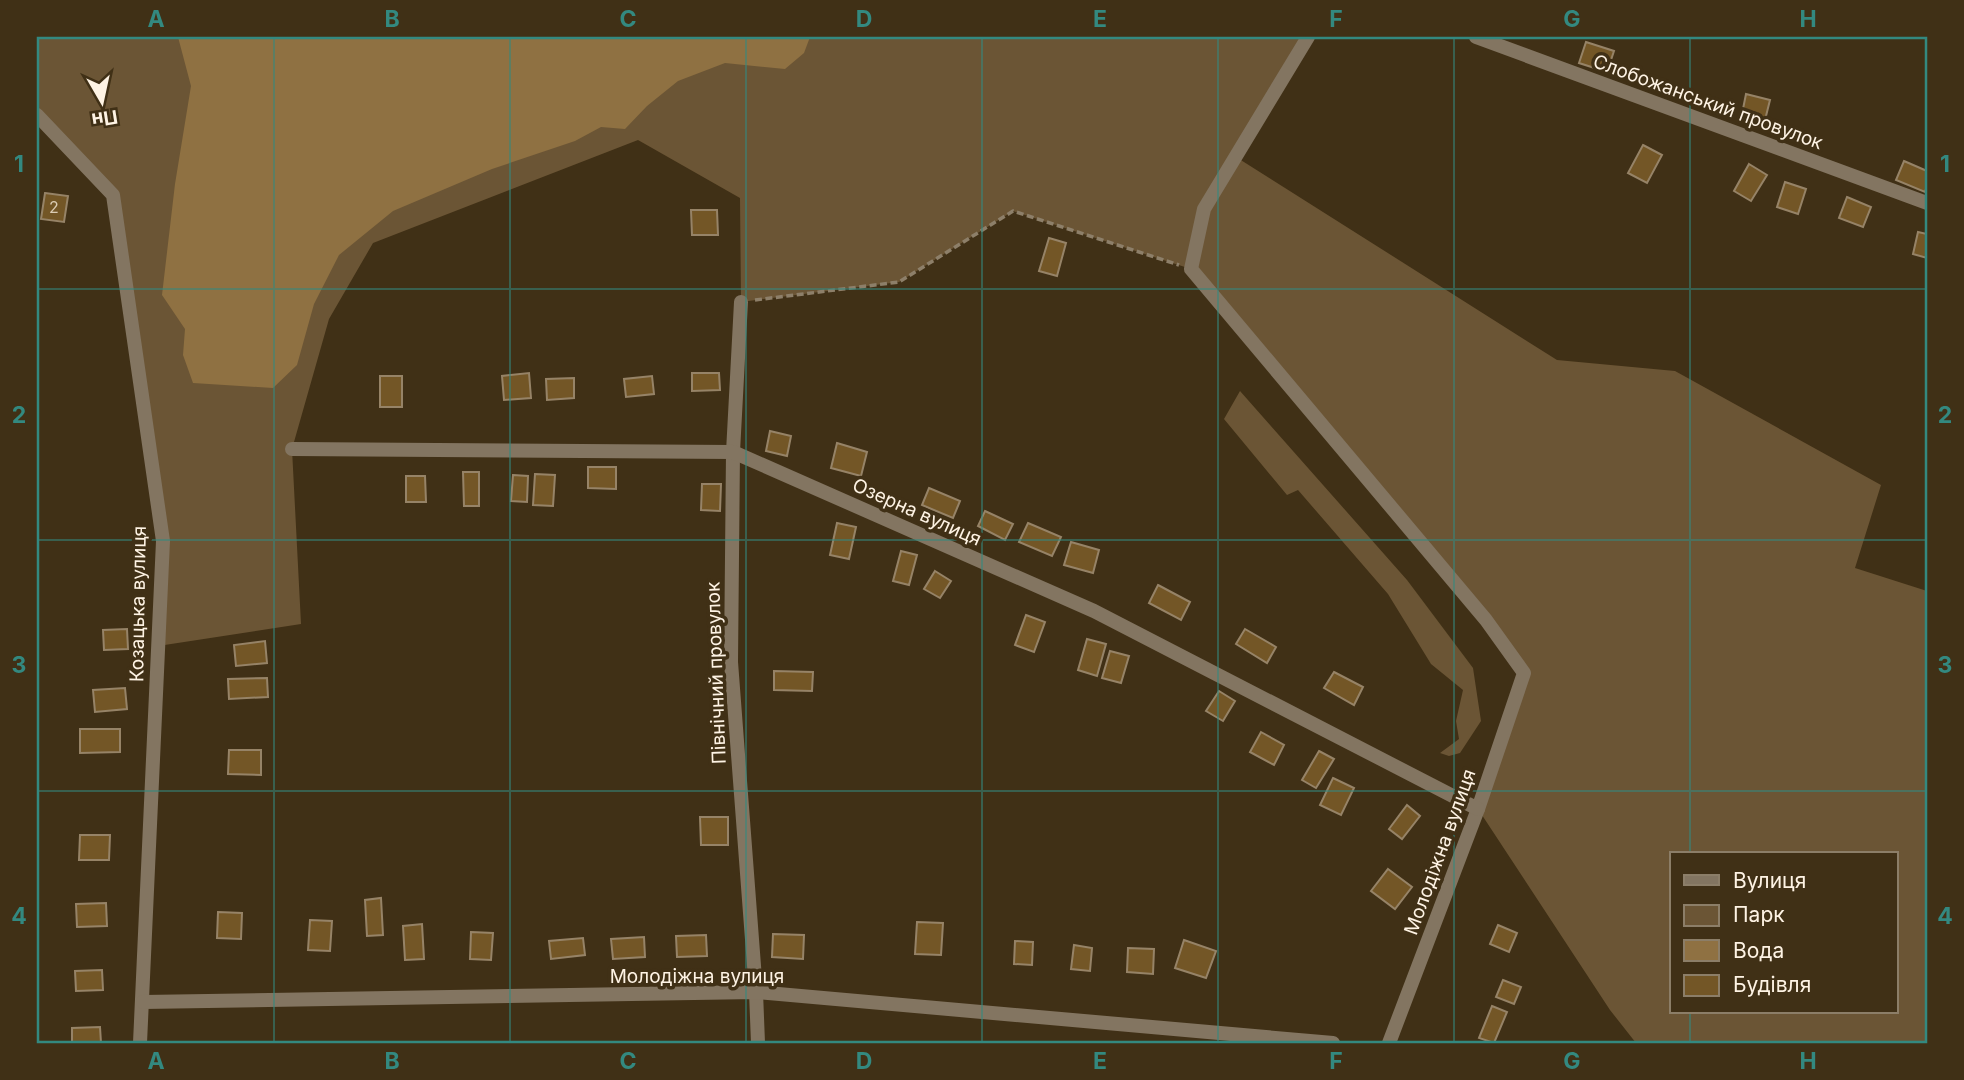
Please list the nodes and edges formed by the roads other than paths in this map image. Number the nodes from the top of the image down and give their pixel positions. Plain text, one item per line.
1 (1308, 37) edge
2 (1476, 37) edge
3 (37, 115) edge
4 (1927, 203) edge
5 (741, 302) road end
6 (292, 449) dead end
7 (733, 452) junction
8 (1478, 809) junction
9 (756, 992) junction
10 (143, 1002) junction
11 (140, 1043) edge
12 (758, 1043) edge
13 (1333, 1043) edge
14 (1390, 1043) edge

1 - 8 street, Молодіжна вулиця
2 - 4 street, Слобожанський провулок
3 - 10 street, Козацька вулиця
5 - 7 street, Північний провулок
6 - 7 street, Озерна вулиця
7 - 8 street, Озерна вулиця
7 - 9 street, Північний провулок
8 - 14 street, Молодіжна вулиця
9 - 10 street, Молодіжна вулиця
9 - 12 street, Північний провулок
9 - 13 street, Молодіжна вулиця
10 - 11 street, Козацька вулиця

